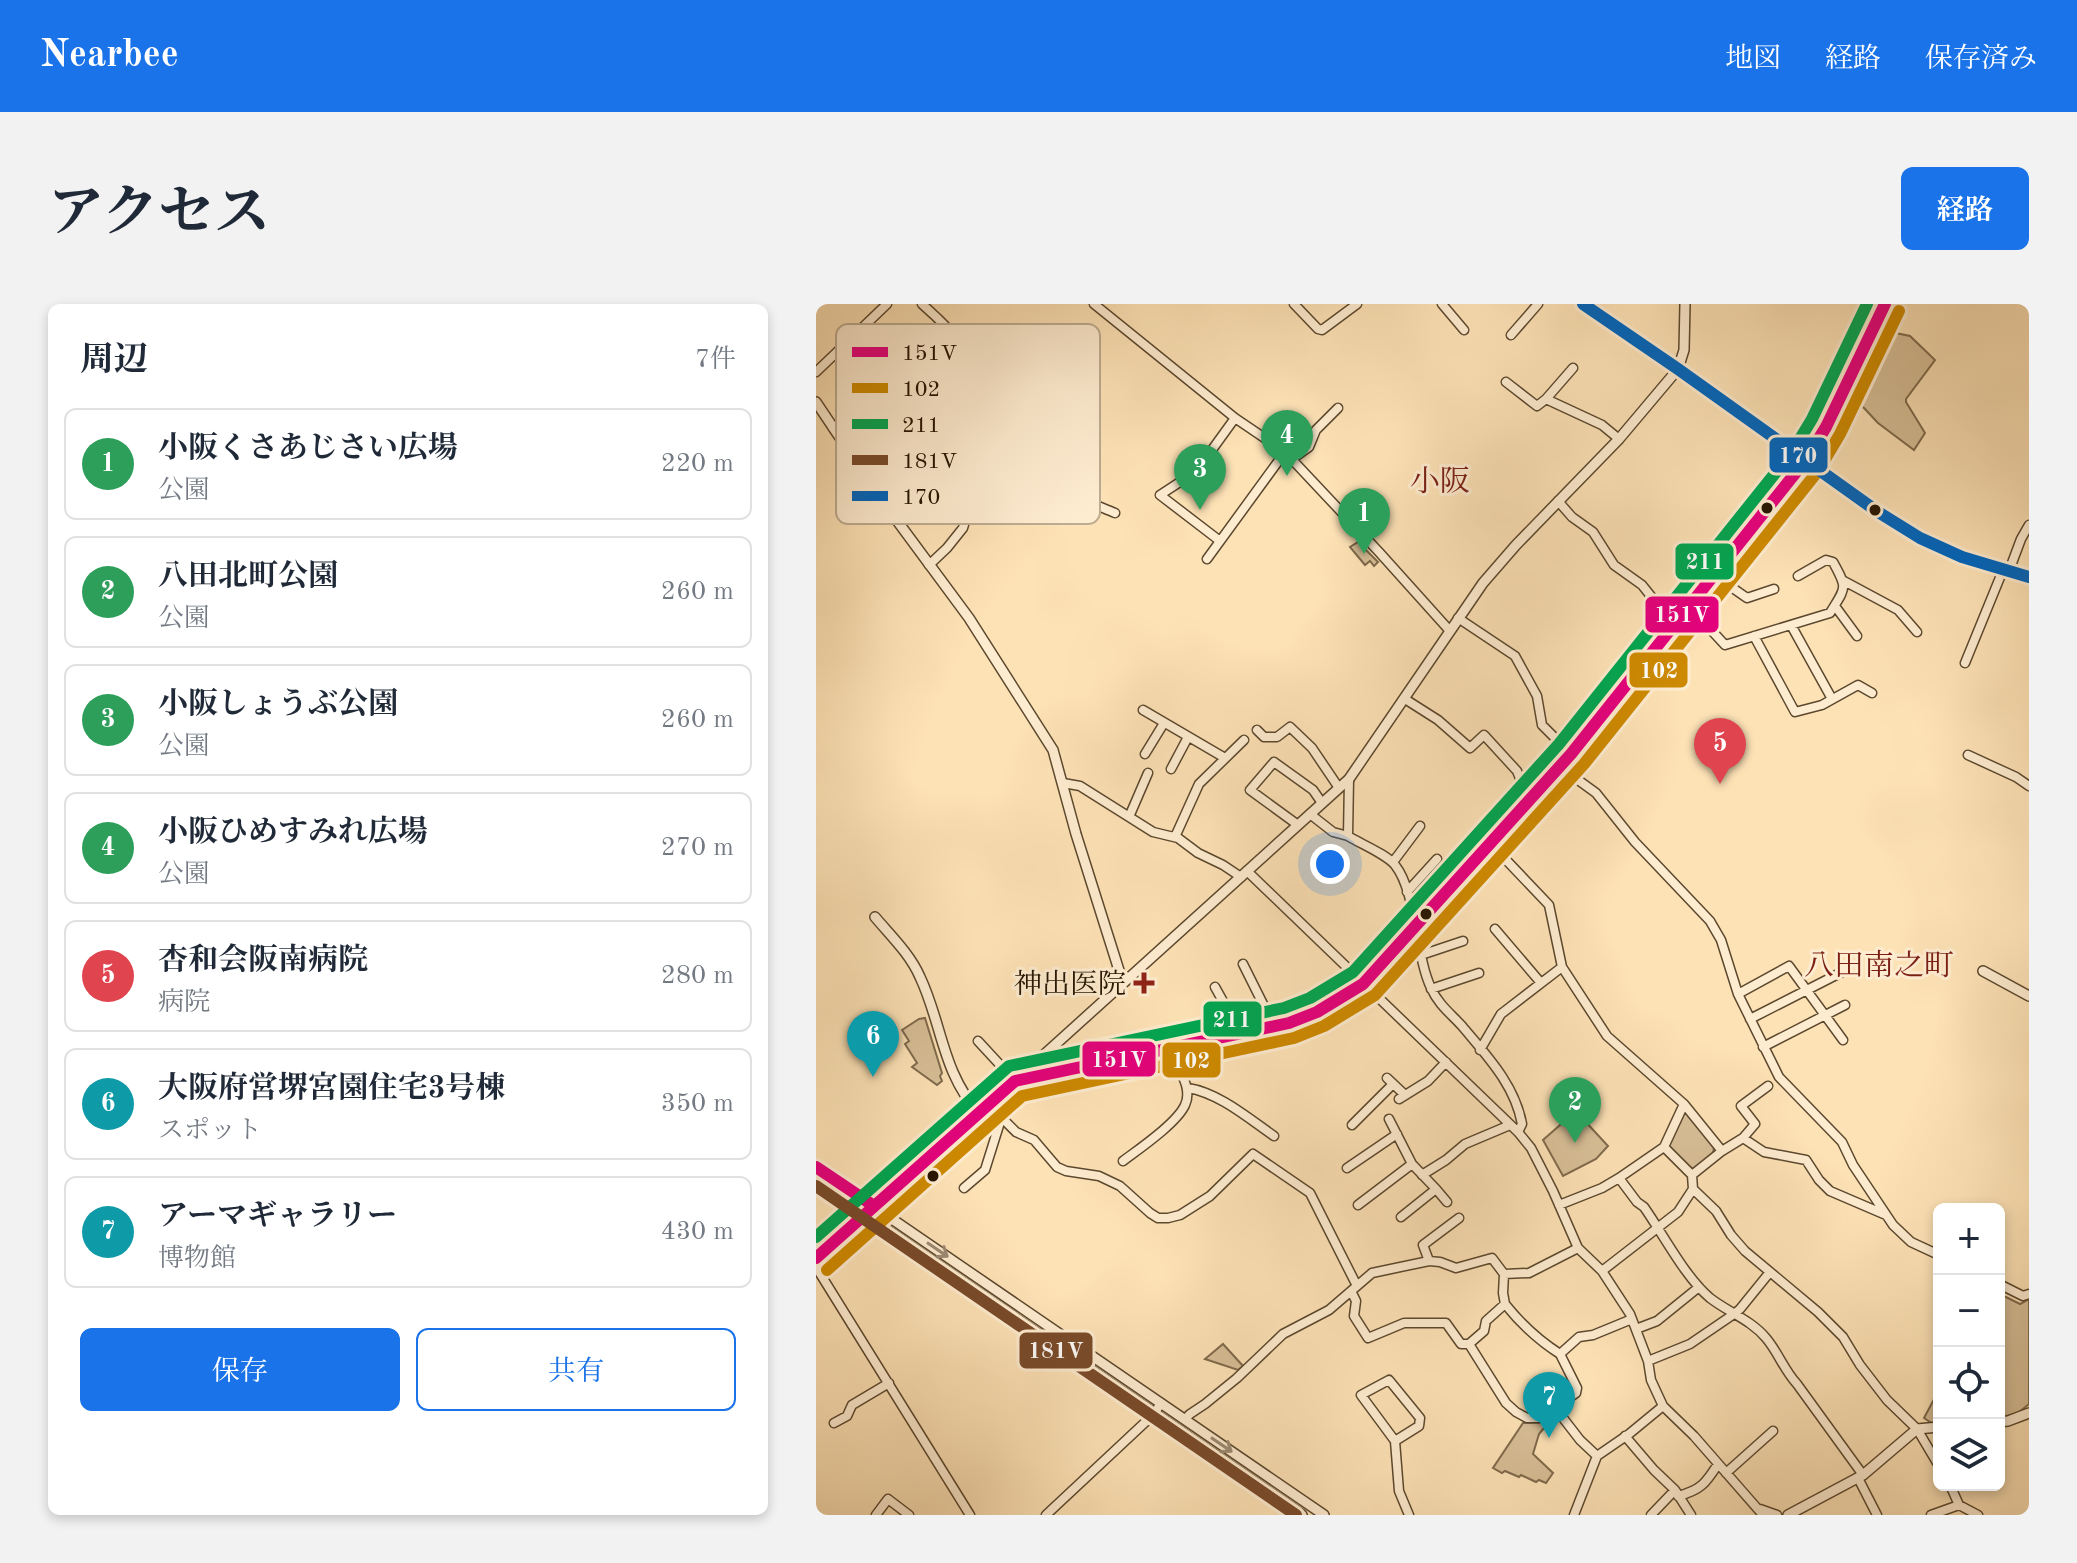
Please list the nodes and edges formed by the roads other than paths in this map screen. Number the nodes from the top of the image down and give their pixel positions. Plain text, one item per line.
1 (887, 304) edge
2 (922, 304) edge
3 (1094, 304) edge
4 (1294, 304) edge
5 (1357, 304) edge
6 (1442, 304) edge
7 (1538, 304) edge
8 (1583, 304) edge
9 (1685, 304) edge
10 (1885, 304) edge
11 (866, 324) edge
12 (942, 324) edge
13 (1464, 330) dead end
14 (1511, 335) dead end
15 (836, 353) edge
16 (1573, 368) dead end
17 (1678, 369) junction
18 (816, 372) edge
19 (1506, 382) dead end
20 (1546, 399) junction
21 (816, 402) edge
22 (1338, 408) dead end
23 (1235, 418) junction
24 (836, 426) edge
25 (833, 428) junction
26 (836, 432) edge
27 (1619, 439) junction
28 (1289, 456) junction
29 (1805, 461) junction
30 (1558, 501) junction
31 (1100, 506) edge
32 (1115, 513) dead end
33 (899, 524) edge
34 (964, 524) edge
35 (2029, 525) edge
36 (1220, 541) junction
37 (1207, 559) dead end
38 (929, 565) junction
39 (2006, 570) junction
40 (1714, 575) junction
41 (1798, 576) dead end
42 (2029, 577) edge
43 (1844, 581) junction
44 (1774, 589) dead end
45 (1689, 606) junction
46 (1835, 606) junction
47 (1458, 618) junction
48 (1676, 622) junction
49 (1791, 625) junction
50 (1450, 631) junction
51 (1917, 632) dead end
52 (1754, 636) junction
53 (1857, 636) dead end
54 (1965, 663) dead end
55 (1872, 693) dead end
56 (1405, 699) junction
57 (1832, 699) junction
58 (1143, 710) dead end
59 (1164, 723) junction
60 (1257, 730) dead end
61 (1188, 737) junction
62 (1244, 740) dead end
63 (1145, 754) dead end
64 (1571, 754) junction
65 (1968, 755) dead end
66 (1225, 758) junction
67 (1563, 762) junction
68 (1171, 769) dead end
69 (1148, 773) dead end
70 (1349, 779) junction
71 (1063, 783) junction
72 (2029, 786) edge
73 (1339, 788) junction
74 (1529, 801) junction
75 (1322, 803) junction
76 (1310, 814) junction
77 (1129, 817) junction
78 (1298, 825) junction
79 (1420, 826) dead end
80 (1348, 836) junction
81 (1175, 837) junction
82 (1490, 843) junction
83 (1437, 859) dead end
84 (1393, 862) junction
85 (1244, 874) junction
86 (1407, 892) junction
87 (875, 917) dead end
88 (1414, 927) junction
89 (1495, 929) dead end
90 (1463, 941) dead end
91 (1421, 955) junction
92 (1243, 964) dead end
93 (1562, 967) junction
94 (1846, 970) dead end
95 (1983, 971) dead end
96 (1479, 973) dead end
97 (1123, 983) junction
98 (1541, 983) junction
99 (1363, 984) junction
100 (1215, 987) dead end
101 (1431, 989) junction
102 (1807, 989) junction
103 (1738, 994) junction
104 (2029, 996) edge
105 (1845, 1005) dead end
106 (1825, 1015) junction
107 (1750, 1019) junction
108 (1272, 1025) junction
109 (1240, 1032) junction
110 (1843, 1040) dead end
111 (978, 1041) dead end
112 (1763, 1047) junction
113 (1162, 1049) junction
114 (1480, 1050) junction
115 (1446, 1062) junction
116 (1015, 1081) junction
117 (1768, 1086) dead end
118 (1188, 1088) junction
119 (1684, 1104) junction
120 (989, 1105) junction
121 (979, 1113) junction
122 (1001, 1119) junction
123 (1389, 1119) dead end
124 (1352, 1125) dead end
125 (1514, 1128) junction
126 (1397, 1134) junction
127 (1274, 1136) dead end
128 (1743, 1138) junction
129 (1664, 1147) junction
130 (1722, 1151) junction
131 (1123, 1161) dead end
132 (1412, 1164) junction
133 (816, 1167) edge
134 (1347, 1168) dead end
135 (1422, 1175) junction
136 (1692, 1175) junction
137 (1619, 1178) junction
138 (816, 1182) edge
139 (964, 1188) dead end
140 (1436, 1189) junction
141 (1693, 1189) junction
142 (1447, 1202) dead end
143 (1358, 1205) dead end
144 (1559, 1205) junction
145 (874, 1206) junction
146 (863, 1215) junction
147 (1886, 1216) junction
148 (1401, 1217) dead end
149 (1459, 1218) dead end
150 (1658, 1227) junction
151 (1578, 1248) junction
152 (1933, 1252) edge
153 (816, 1258) edge
154 (1429, 1261) junction
155 (816, 1267) edge
156 (1602, 1271) junction
157 (1770, 1272) junction
158 (1504, 1274) junction
159 (1699, 1287) junction
160 (2005, 1287) edge
161 (1354, 1289) junction
162 (2029, 1294) edge
163 (1505, 1304) junction
164 (1734, 1314) junction
165 (1634, 1324) junction
166 (1469, 1344) junction
167 (1560, 1354) junction
168 (1648, 1361) junction
169 (889, 1383) junction
170 (1161, 1403) junction
171 (1663, 1406) junction
172 (1556, 1409) junction
173 (2029, 1413) edge
174 (1154, 1414) junction
175 (1185, 1419) junction
176 (2005, 1421) edge
177 (834, 1423) dead end
178 (1933, 1428) edge
179 (1917, 1429) junction
180 (1773, 1431) dead end
181 (1625, 1436) junction
182 (1395, 1441) junction
183 (1597, 1456) junction
184 (1933, 1456) edge
185 (1718, 1464) junction
186 (1726, 1473) junction
187 (1860, 1476) junction
188 (1953, 1491) edge
189 (1676, 1493) junction
190 (1959, 1505) junction
191 (1761, 1512) edge
192 (876, 1515) edge
193 (909, 1515) edge
194 (970, 1515) edge
195 (1046, 1515) edge
196 (1302, 1515) edge
197 (1324, 1515) edge
198 (1409, 1515) edge
199 (1574, 1515) edge
200 (1651, 1515) edge
201 (1691, 1515) edge
202 (1777, 1515) edge
203 (1788, 1515) edge
204 (1877, 1515) edge
205 (1931, 1515) edge
206 (1978, 1515) edge

1 - 11 street
2 - 12 street
3 - 23 street
4 - 5 street
6 - 13 street
7 - 14 street
8 - 17 main road
9 - 17 street
10 - 29 street
15 - 18 street
16 - 20 street
17 - 27 street
17 - 29 main road
19 - 20 street
20 - 27 street
21 - 25 street
22 - 28 street
23 - 28 street
23 - 36 street
24 - 25 street
25 - 26 street
27 - 30 street
28 - 36 street
28 - 50 street
29 - 39 main road
29 - 40 street
30 - 47 street
30 - 48 street
31 - 32 street
33 - 38 street
34 - 38 street
35 - 39 street
36 - 37 street
38 - 71 street
39 - 42 main road
39 - 54 street
40 - 44 street
40 - 45 street
41 - 43 street
43 - 46 street
43 - 51 street
45 - 48 street
45 - 52 street
46 - 49 street
46 - 53 street
47 - 50 street
47 - 64 street
48 - 64 street
49 - 52 street
49 - 57 street
50 - 56 street
52 - 57 street
55 - 57 street
56 - 70 street
56 - 74 street
58 - 59 street
59 - 61 street
59 - 63 street
60 - 73 street
61 - 66 street
61 - 68 street
62 - 66 street
64 - 67 street
65 - 72 street
66 - 81 street
67 - 74 street
67 - 103 street
69 - 77 street
70 - 73 street
70 - 80 street
71 - 77 street
71 - 97 street
73 - 75 street
74 - 82 street
75 - 76 street
75 - 78 street
76 - 78 street
76 - 80 street
77 - 81 street
78 - 85 street
79 - 84 street
80 - 84 street
81 - 85 street
82 - 88 street
82 - 93 street
83 - 86 street
84 - 86 street
85 - 97 street
85 - 99 street
86 - 88 street
87 - 121 street
88 - 91 street
88 - 99 street
89 - 98 street
90 - 91 street
91 - 101 street
92 - 108 street
93 - 98 street
93 - 119 street
94 - 102 street
95 - 104 street
96 - 101 street
97 - 116 street
98 - 114 street
99 - 108 street
99 - 115 street
100 - 109 street
101 - 114 street
102 - 103 street
102 - 106 street
102 - 107 street
103 - 107 street
105 - 106 street
106 - 110 street
106 - 112 street
107 - 112 street
108 - 109 street
109 - 113 street
111 - 116 street
112 - 147 street
113 - 116 street
113 - 118 street
114 - 125 street
115 - 124 street
115 - 125 street
116 - 120 street
117 - 128 street
118 - 127 street
118 - 131 street
119 - 129 street
119 - 130 street
120 - 121 street
120 - 122 street
121 - 145 street
122 - 139 street
122 - 161 street
123 - 126 street
125 - 135 street
125 - 144 street
126 - 132 street
126 - 134 street
128 - 130 street
128 - 147 street
129 - 136 street
129 - 137 street
130 - 136 street
132 - 135 street
132 - 143 street
133 - 145 street
135 - 140 street
136 - 141 street
137 - 144 street
137 - 150 street
138 - 146 street
140 - 142 street
140 - 148 street
141 - 150 street
141 - 157 street
144 - 151 street
145 - 146 street
145 -> 170 street
146 - 153 street
146 - 174 street
147 - 152 street
149 - 154 street
150 - 156 street
150 - 159 street
151 - 156 street
151 - 158 street
154 - 158 street
154 - 161 street
155 - 169 street
156 - 165 street
157 - 164 street
157 - 179 street
158 - 163 street
159 - 164 street
159 - 165 street
160 - 162 street
161 - 166 street
161 - 175 street
163 - 166 street
163 - 167 street
164 - 168 street
164 - 187 street
165 - 167 street
165 - 168 street
166 - 172 street
167 - 172 street
168 - 171 street
169 - 177 street
169 - 194 street
170 - 174 street
170 - 175 street
171 - 181 street
171 - 185 street
172 - 183 street
173 - 176 street
174 - 195 street
174 - 196 street
175 -> 197 street
178 - 179 street
179 - 184 street
179 - 187 street
180 - 186 street
181 - 183 street
181 - 189 street
182 - 182 street
182 - 198 street
183 - 199 street
185 - 186 street
185 - 189 street
186 - 191 street
187 - 203 street
187 - 204 street
188 - 190 street
189 - 200 street
189 - 201 street
190 - 205 street
190 - 206 street
191 - 202 street
192 - 193 street

